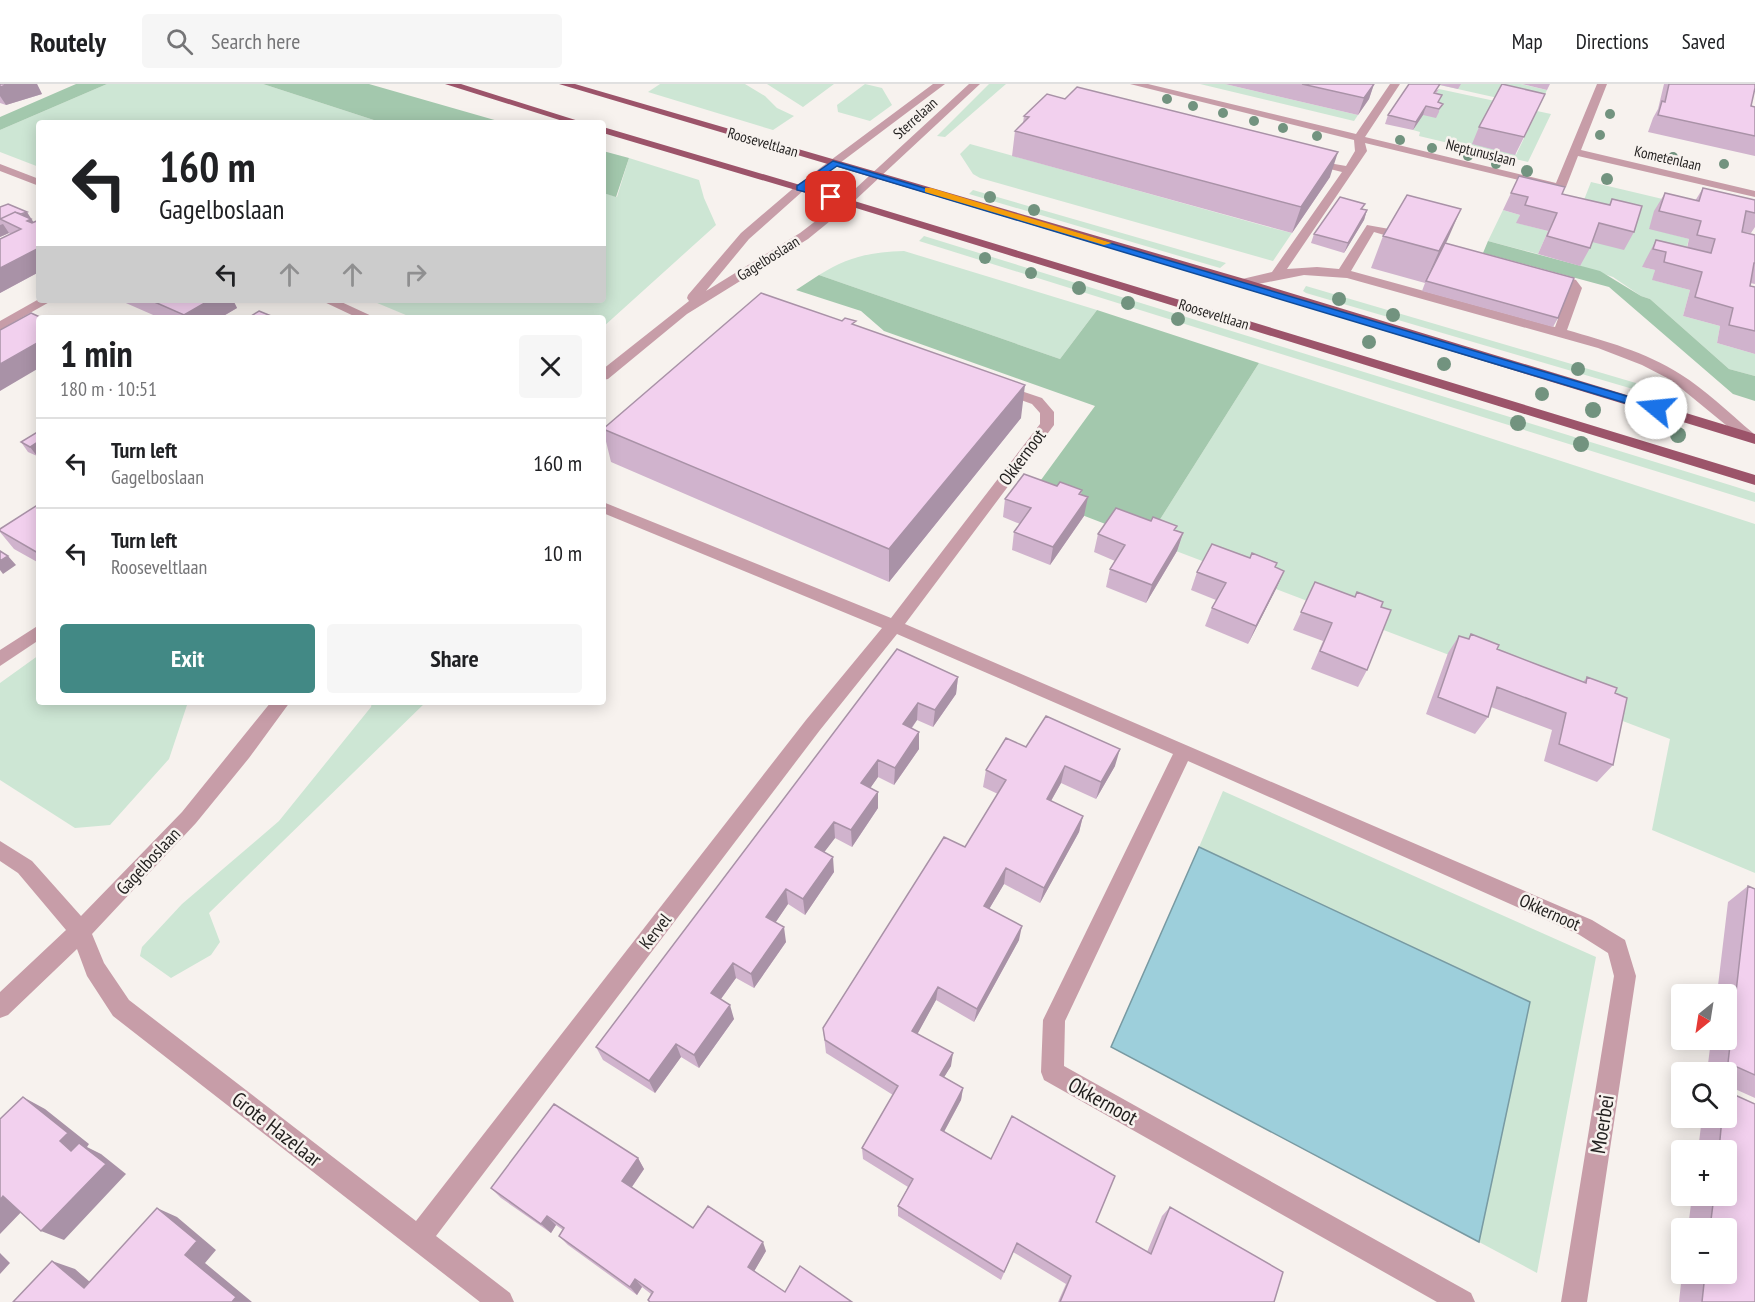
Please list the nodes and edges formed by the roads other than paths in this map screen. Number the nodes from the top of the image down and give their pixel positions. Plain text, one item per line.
1 (450, 84) edge
2 (564, 84) edge
3 (1135, 84) edge
4 (1395, 84) edge
5 (1602, 84) edge
6 (951, 87) edge
7 (570, 120) edge
8 (606, 131) edge
9 (1359, 138) junction
10 (1574, 152) junction
11 (1304, 159) edge
12 (836, 163) junction
13 (0, 167) edge
14 (1349, 170) junction
15 (874, 174) junction
16 (36, 182) edge
17 (800, 188) junction
18 (1755, 194) edge
19 (847, 202) junction
20 (1391, 233) edge
21 (1343, 273) junction
22 (1542, 273) edge
23 (1277, 274) junction
24 (1244, 283) junction
25 (42, 303) edge
26 (333, 303) edge
27 (682, 311) junction
28 (362, 315) edge
29 (0, 326) edge
30 (1559, 333) junction
31 (606, 374) edge
32 (994, 386) edge
33 (1751, 437) edge
34 (1755, 480) edge
35 (606, 508) edge
36 (894, 626) junction
37 (36, 633) edge
38 (0, 659) edge
39 (279, 705) edge
40 (1184, 751) junction
41 (0, 850) edge
42 (81, 932) junction
43 (1617, 947) joint
44 (0, 1007) edge
45 (418, 1239) junction
46 (501, 1302) edge
47 (1462, 1302) edge
48 (1575, 1302) edge

1 - 7 main road
2 - 12 main road, Rooseveltlaan
3 - 9 street, Neptunuslaan
4 - 9 street
5 - 10 street
6 - 12 street, Sterrelaan
6 - 15 street, Sterrelaan
8 - 17 main road, Rooseveltlaan
9 - 10 street, Neptunuslaan
9 - 14 street
10 - 18 street, Kometenlaan
11 - 14 street
12 - 15 main road, Rooseveltlaan
12 - 17 street, Gagelboslaan
13 - 16 street
14 - 23 street
15 - 19 street, Gagelboslaan
15 - 24 main road, Rooseveltlaan
17 - 19 main road, Rooseveltlaan
17 - 27 street, Gagelboslaan
19 - 27 street, Gagelboslaan
19 - 34 main road, Rooseveltlaan
20 - 21 street
21 - 23 street
21 - 30 street
22 - 30 street
23 - 24 street
24 - 33 main road, Rooseveltlaan
25 - 29 street
26 - 28 street
27 - 31 street, Gagelboslaan
30 - 33 street
32 - 36 street, Okkernoot
35 - 36 street, Okkernoot
36 - 40 street, Okkernoot
36 - 45 street, Kervel
37 - 38 street
39 - 42 street, Gagelboslaan
40 - 43 street, Okkernoot
40 - 47 street, Okkernoot
41 - 42 street
42 - 44 street, Gagelboslaan
42 - 45 street, Grote Hazelaar
43 - 48 street, Moerbei
45 - 46 street, Grote Hazelaar

